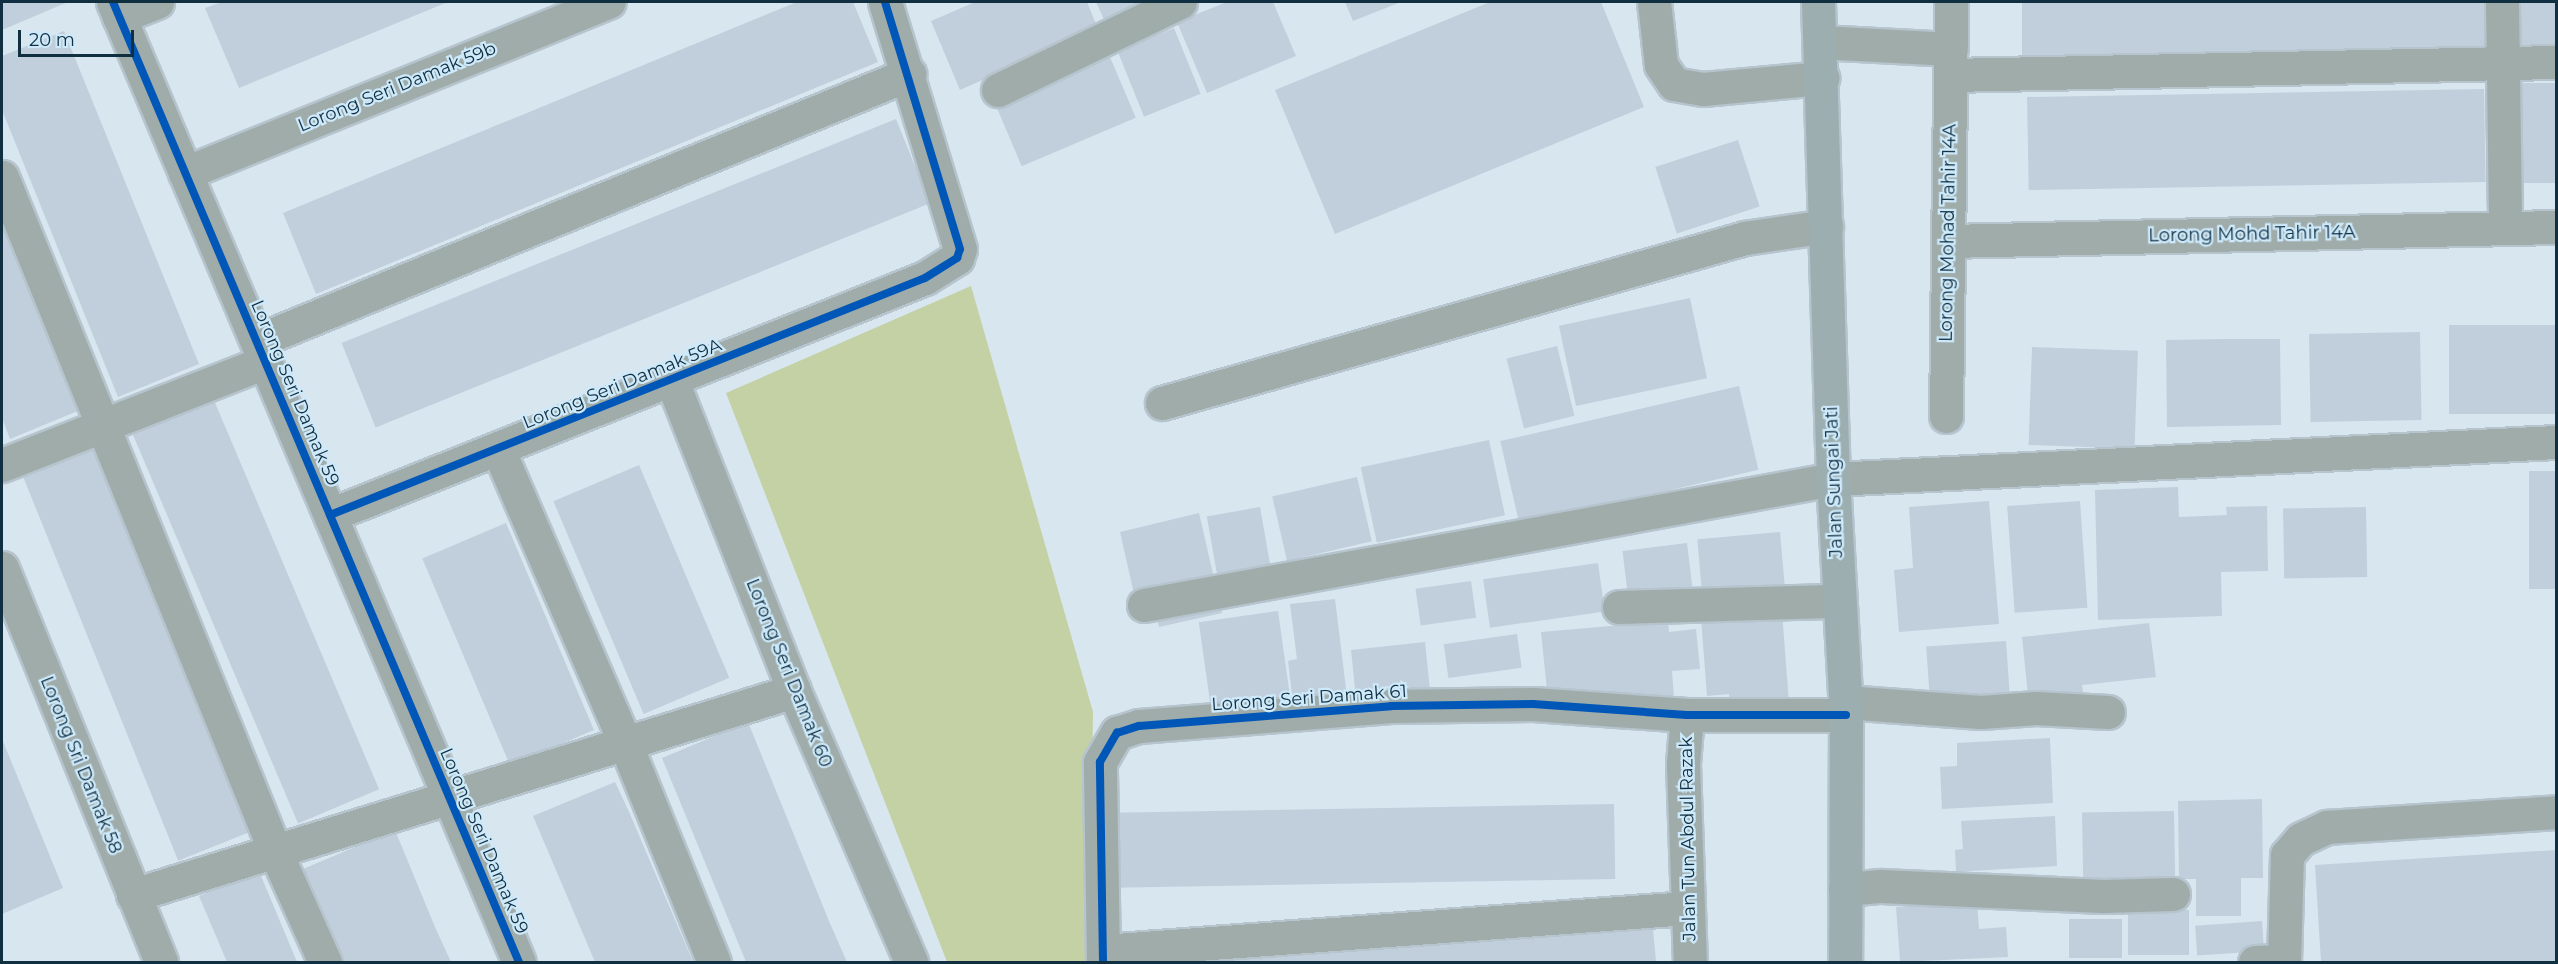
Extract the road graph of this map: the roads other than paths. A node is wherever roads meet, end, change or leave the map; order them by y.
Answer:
1 (157, 2) edge
2 (609, 2) edge
3 (885, 2) edge
4 (1180, 2) edge
5 (1654, 2) edge
6 (1818, 2) edge
7 (1951, 2) edge
8 (2502, 2) edge
9 (116, 9) edge
10 (1820, 42) junction
11 (1951, 62) junction
12 (2556, 62) edge
13 (2503, 64) junction
14 (909, 74) junction
15 (1822, 78) junction
16 (998, 90) dead end
17 (185, 173) junction
18 (2, 177) edge
19 (1826, 226) junction
20 (2505, 227) junction
21 (2556, 227) edge
22 (1948, 241) junction
23 (261, 352) junction
24 (672, 381) junction
25 (1162, 403) dead end
26 (1946, 416) dead end
27 (101, 427) junction
28 (2556, 442) edge
29 (498, 449) junction
30 (2, 465) edge
31 (1846, 478) junction
32 (330, 515) junction
33 (2, 568) edge
34 (1839, 601) junction
35 (1144, 605) dead end
36 (1619, 607) dead end
37 (794, 691) junction
38 (1845, 708) junction
39 (2108, 712) dead end
40 (1687, 715) junction
41 (626, 743) junction
42 (449, 798) junction
43 (2556, 812) edge
44 (275, 851) junction
45 (1845, 889) junction
46 (2172, 894) dead end
47 (133, 895) junction
48 (1687, 908) junction
49 (1103, 957) edge
50 (2275, 962) edge
51 (161, 963) edge
52 (325, 963) edge
53 (519, 963) edge
54 (714, 963) edge
55 (911, 963) edge
56 (1690, 963) edge
57 (1845, 963) edge

1 - 9 street
2 - 17 street, Lorong Seri Damak 59b
3 - 14 street, Lorong Seri Damak 59A
4 - 16 street
5 - 15 street
6 - 10 main road, Jalan Sungai Jati
7 - 11 street, Lorong Mohad Tahir 14A
8 - 13 street
9 - 17 street, Lorong Seri Damak 59
10 - 11 street
10 - 15 main road, Jalan Sungai Jati
11 - 13 street
11 - 22 street, Lorong Mohad Tahir 14A
12 - 13 street
13 - 20 street
14 - 23 street
14 - 24 street, Lorong Seri Damak 59A
15 - 19 main road, Jalan Sungai Jati
17 - 23 street, Lorong Seri Damak 59
18 - 27 street
19 - 25 street
19 - 31 main road, Jalan Sungai Jati
20 - 21 street, Lorong Mohd Tahir 14A
20 - 22 street, Lorong Mohd Tahir 14A
22 - 26 street, Lorong Mohad Tahir 14A
23 - 27 street
23 - 32 street, Lorong Seri Damak 59
24 - 29 street, Lorong Seri Damak 59A
24 - 37 street, Lorong Seri Damak 60
27 - 30 street
27 - 44 street
28 - 31 street
29 - 32 street, Lorong Seri Damak 59A
29 - 41 street
31 - 34 main road, Jalan Sungai Jati
31 - 35 street
32 - 42 street, Lorong Seri Damak 59
33 - 47 street, Lorong Sri Damak 58
34 - 36 street
34 - 38 main road, Jalan Sungai Jati
37 - 41 street
37 - 55 street, Lorong Seri Damak 60
38 - 39 street, Lorong Seri Damak 61
38 - 40 street, Lorong Seri Damak 61
38 - 45 main road, Jalan Sungai Jati
40 - 48 street, Jalan Tun Abdul Razak
40 - 49 street, Lorong Seri Damak 61
41 - 42 street
41 - 54 street
42 - 44 street
42 - 53 street, Lorong Seri Damak 59
43 - 50 street
44 - 47 street
44 - 52 street
45 - 46 street
45 - 57 main road, Jalan Sungai Jati
47 - 51 street, Lorong Sri Damak 58
48 - 49 street
48 - 56 street, Jalan Tun Abdul Razak

